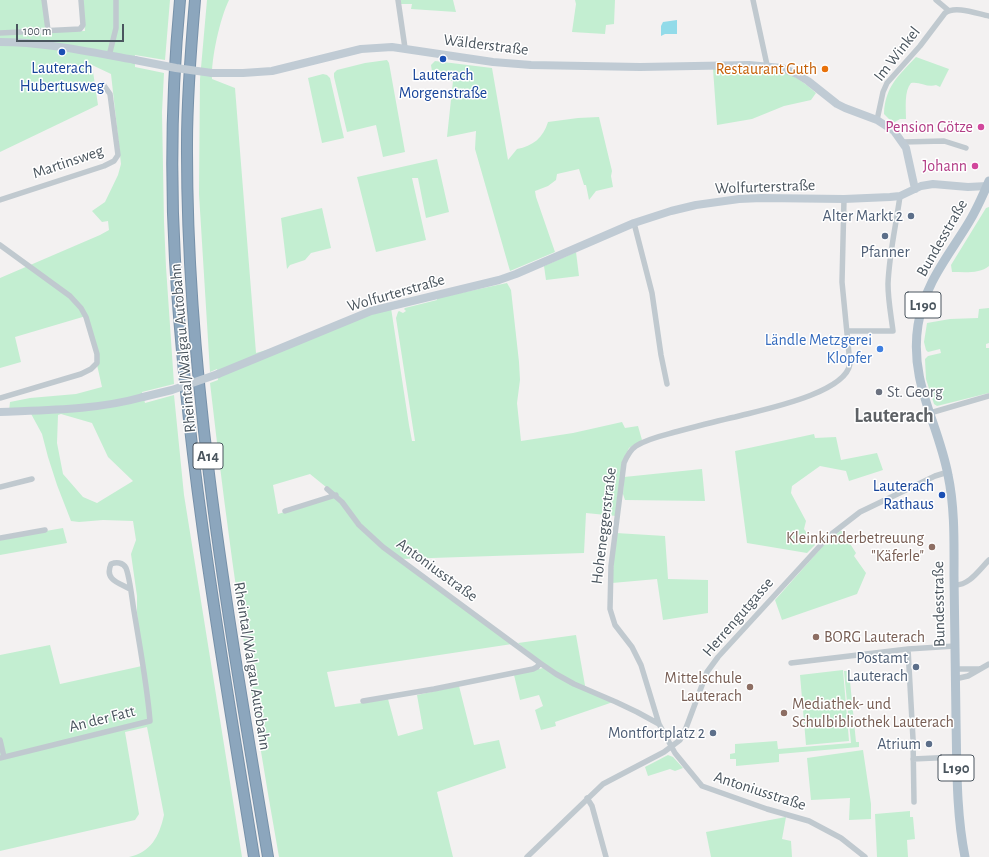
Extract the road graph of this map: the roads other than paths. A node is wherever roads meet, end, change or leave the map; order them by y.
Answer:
1 (44, 0) edge
2 (81, 0) edge
3 (116, 0) edge
4 (180, 0) edge
5 (195, 0) edge
6 (398, 0) edge
7 (753, 0) edge
8 (936, 0) edge
9 (948, 10) junction
10 (989, 16) edge
11 (48, 30) junction
12 (0, 33) edge
13 (0, 42) edge
14 (405, 48) junction
15 (109, 56) junction
16 (767, 65) junction
17 (103, 84) dead end
18 (877, 120) junction
19 (903, 142) junction
20 (966, 148) dead end
21 (988, 184) edge
22 (914, 189) junction
23 (900, 196) junction
24 (844, 199) junction
25 (0, 200) edge
26 (634, 223) junction
27 (0, 246) edge
28 (847, 331) junction
29 (667, 384) dead end
30 (989, 396) edge
31 (0, 398) edge
32 (0, 412) edge
33 (930, 413) junction
34 (948, 472) junction
35 (32, 480) dead end
36 (0, 487) edge
37 (327, 489) dead end
38 (336, 495) junction
39 (285, 511) dead end
40 (45, 530) dead end
41 (0, 538) edge
42 (989, 560) edge
43 (954, 585) junction
44 (130, 589) junction
45 (955, 646) junction
46 (908, 648) junction
47 (540, 663) junction
48 (791, 663) dead end
49 (989, 664) edge
50 (981, 668) junction
51 (955, 674) junction
52 (363, 701) dead end
53 (659, 724) junction
54 (0, 740) edge
55 (671, 747) junction
56 (2, 757) edge
57 (956, 757) junction
58 (913, 759) junction
59 (587, 798) junction
60 (914, 802) dead end
61 (254, 857) edge
62 (268, 857) edge
63 (527, 857) edge
64 (606, 857) edge
65 (865, 857) edge
66 (965, 857) edge

1 - 11 street
2 - 11 street
3 - 15 street
4 - 61 highway, Rheintal/Walgau Autobahn / A14
5 - 62 highway, Rheintal/Walgau Autobahn / A14
6 - 14 street
7 - 16 street
8 - 9 street
9 - 10 street
9 - 18 street, Im Winkel
11 - 12 street
13 - 15 main road, Wälderstraße
14 - 15 main road, Wälderstraße, bridge
14 - 16 main road, Wälderstraße
16 - 18 main road, Wälderstraße
17 - 25 street, Martinsweg
18 - 19 main road, Wälderstraße
19 - 20 street
19 - 22 main road, Wälderstraße
21 - 22 main road
21 - 33 main road, Bundesstraße / L190
22 - 23 main road
23 - 24 main road, Wolfurterstraße
23 - 28 street
24 - 26 main road, Wolfurterstraße
24 - 28 street, Hoheneggerstraße
26 - 29 street
26 - 32 main road, Wolfurterstraße, bridge
27 - 31 street
28 - 53 street, Hoheneggerstraße
30 - 33 street
33 - 34 main road, Bundesstraße / L190
34 - 43 main road, Bundesstraße / L190
34 - 55 street, Herrengutgasse
35 - 36 street
37 - 38 street, Antoniusstraße
38 - 39 street
38 - 47 street, Antoniusstraße
40 - 41 street
42 - 43 street
43 - 45 main road, Bundesstraße / L190
44 - 44 street, An der Fatt
44 - 56 street, An der Fatt
45 - 46 street
45 - 51 main road, Bundesstraße / L190
46 - 48 street
46 - 58 street
47 - 52 street
47 - 53 street, Antoniusstraße
49 - 50 street
50 - 51 street
50 - 51 street
51 - 57 main road, Bundesstraße / L190
53 - 55 street, Antoniusstraße
54 - 56 street
55 - 59 street, Herrengutgasse
55 - 65 street, Antoniusstraße
57 - 58 street
57 - 66 main road, Bundesstraße / L190
58 - 60 street
59 - 63 street, Herrengutgasse
59 - 64 street

